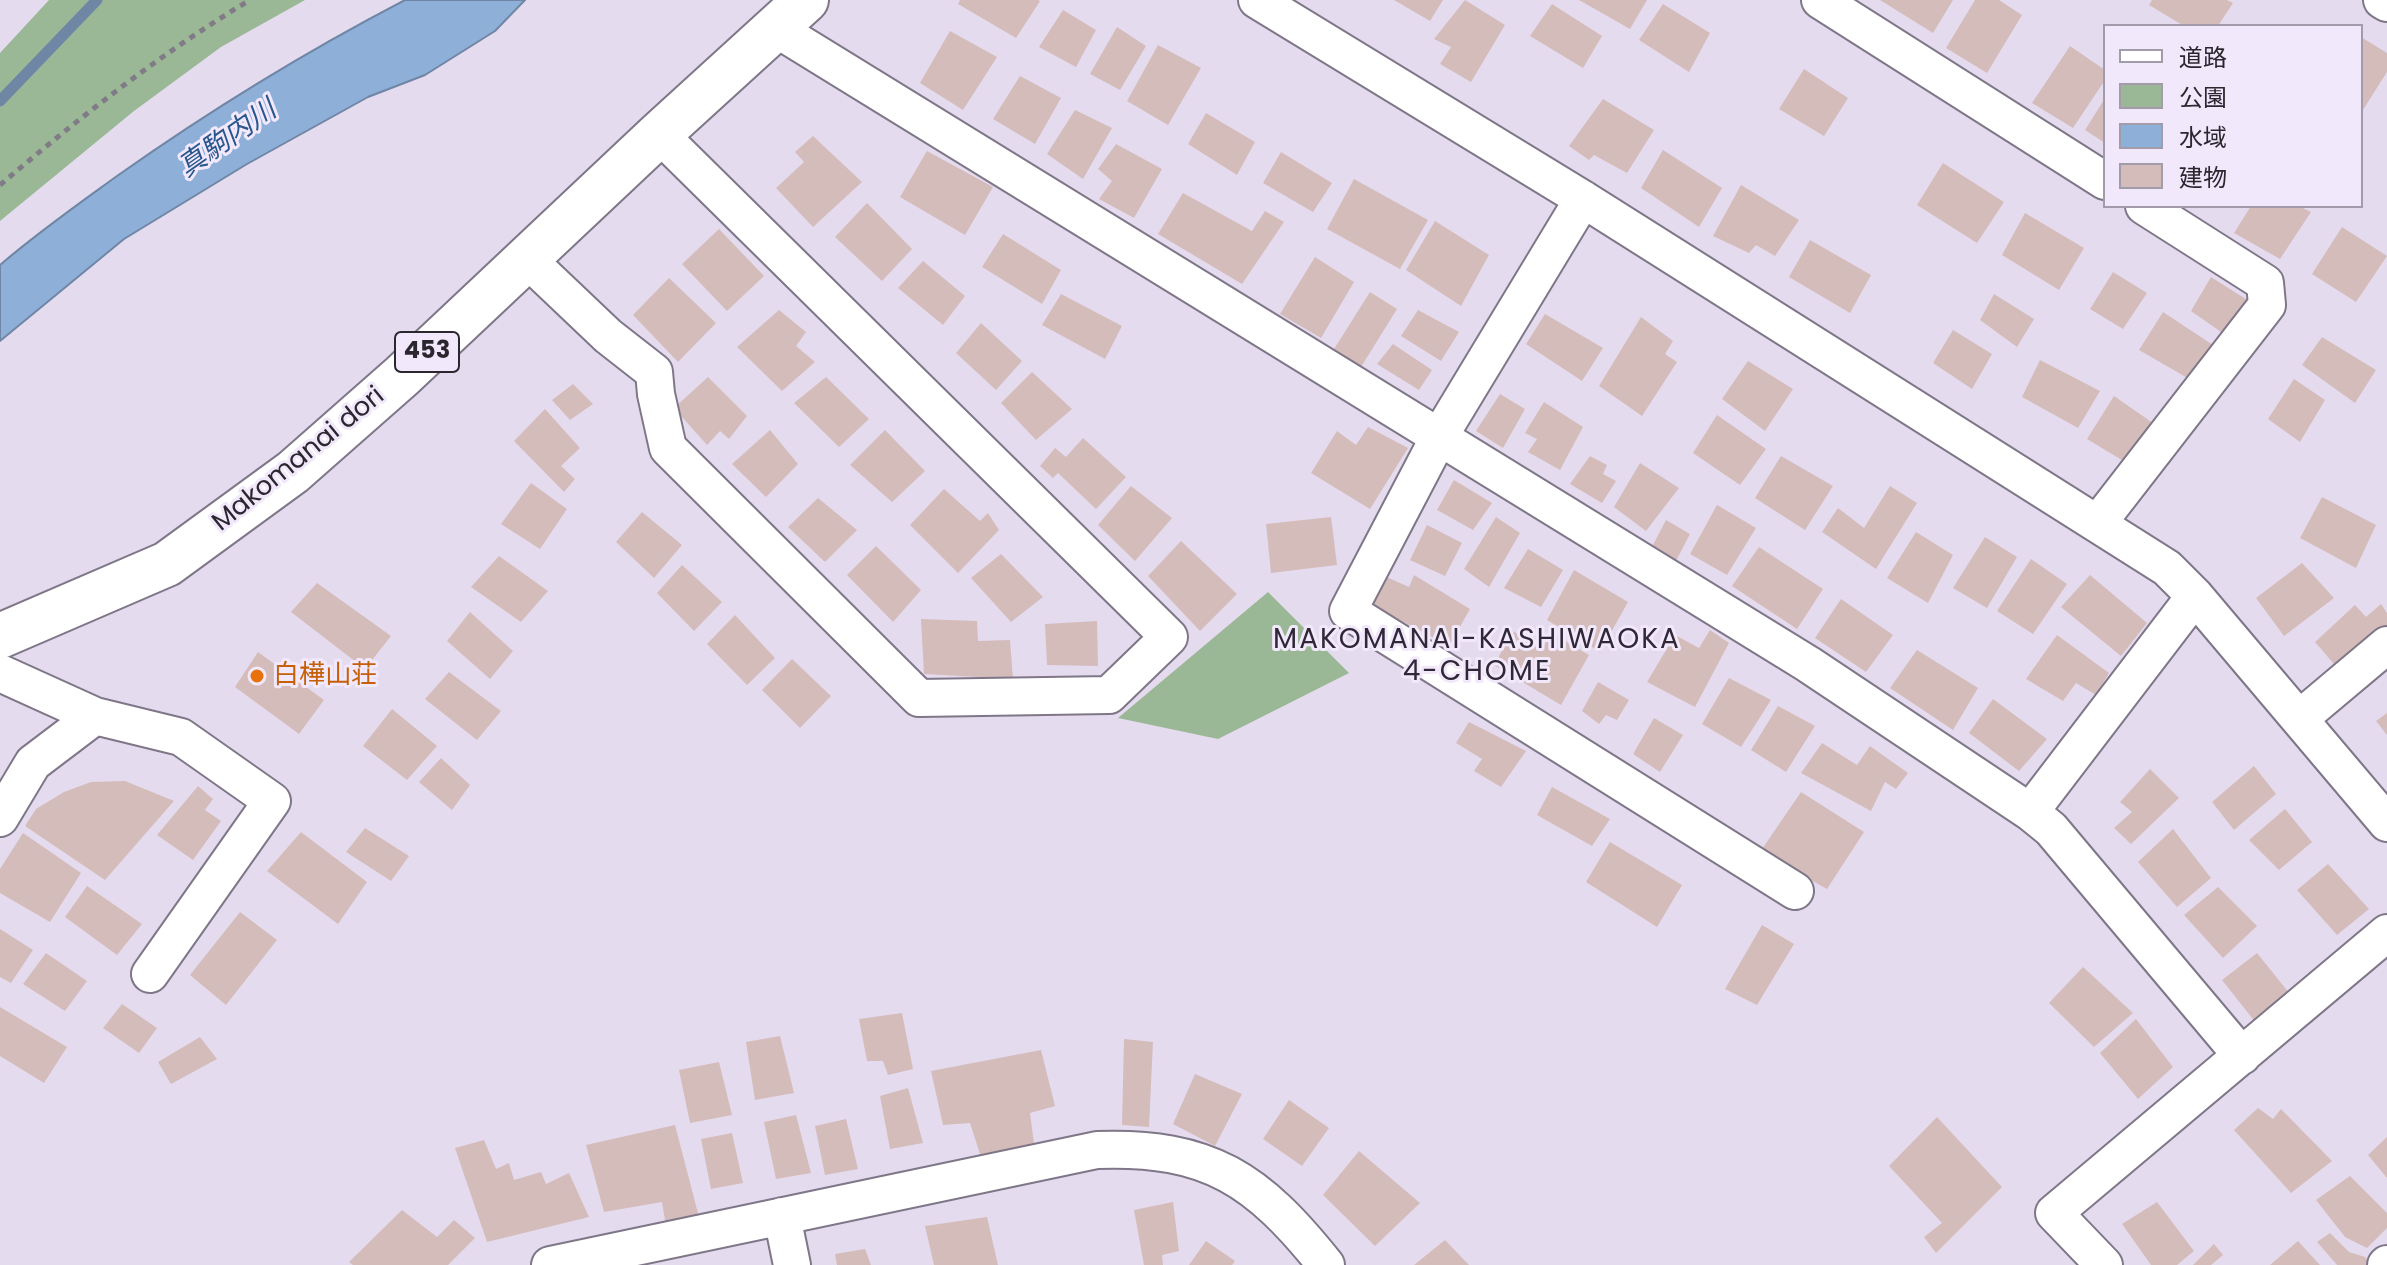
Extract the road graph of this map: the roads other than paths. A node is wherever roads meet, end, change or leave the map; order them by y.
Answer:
1 (1257, 0) edge
2 (1820, 0) edge
3 (2382, 0) edge
4 (2387, 3) edge
5 (791, 14) edge
6 (659, 134) junction
7 (2103, 180) edge
8 (1583, 199) junction
9 (2147, 208) edge
10 (528, 260) junction
11 (1439, 437) junction
12 (2098, 523) junction
13 (2195, 596) junction
14 (0, 636) edge
15 (2387, 645) edge
16 (0, 673) edge
17 (95, 716) junction
18 (2299, 719) junction
19 (2030, 812) junction
20 (0, 818) edge
21 (2387, 823) edge
22 (1795, 891) dead end
23 (2387, 933) edge
24 (150, 974) dead end
25 (2242, 1056) junction
26 (782, 1216) junction
27 (550, 1265) edge
28 (792, 1265) edge
29 (1326, 1265) edge
30 (2104, 1265) edge

1 - 8 street
2 - 7 street
3 - 4 street
5 - 6 highway, Makomanai dori / 453
5 - 11 street
6 - 10 highway, Makomanai dori / 453
6 - 10 street
8 - 11 street
8 - 12 street
9 - 12 street
10 - 14 highway, Makomanai dori / 453
11 - 19 street
11 - 22 street
12 - 13 street
13 - 18 street
13 - 19 street
15 - 18 street
16 - 17 street
17 - 20 street
17 - 24 street
18 - 21 street
19 - 25 street
23 - 25 street
25 - 30 street
26 - 27 street
26 - 28 street
26 - 29 street

